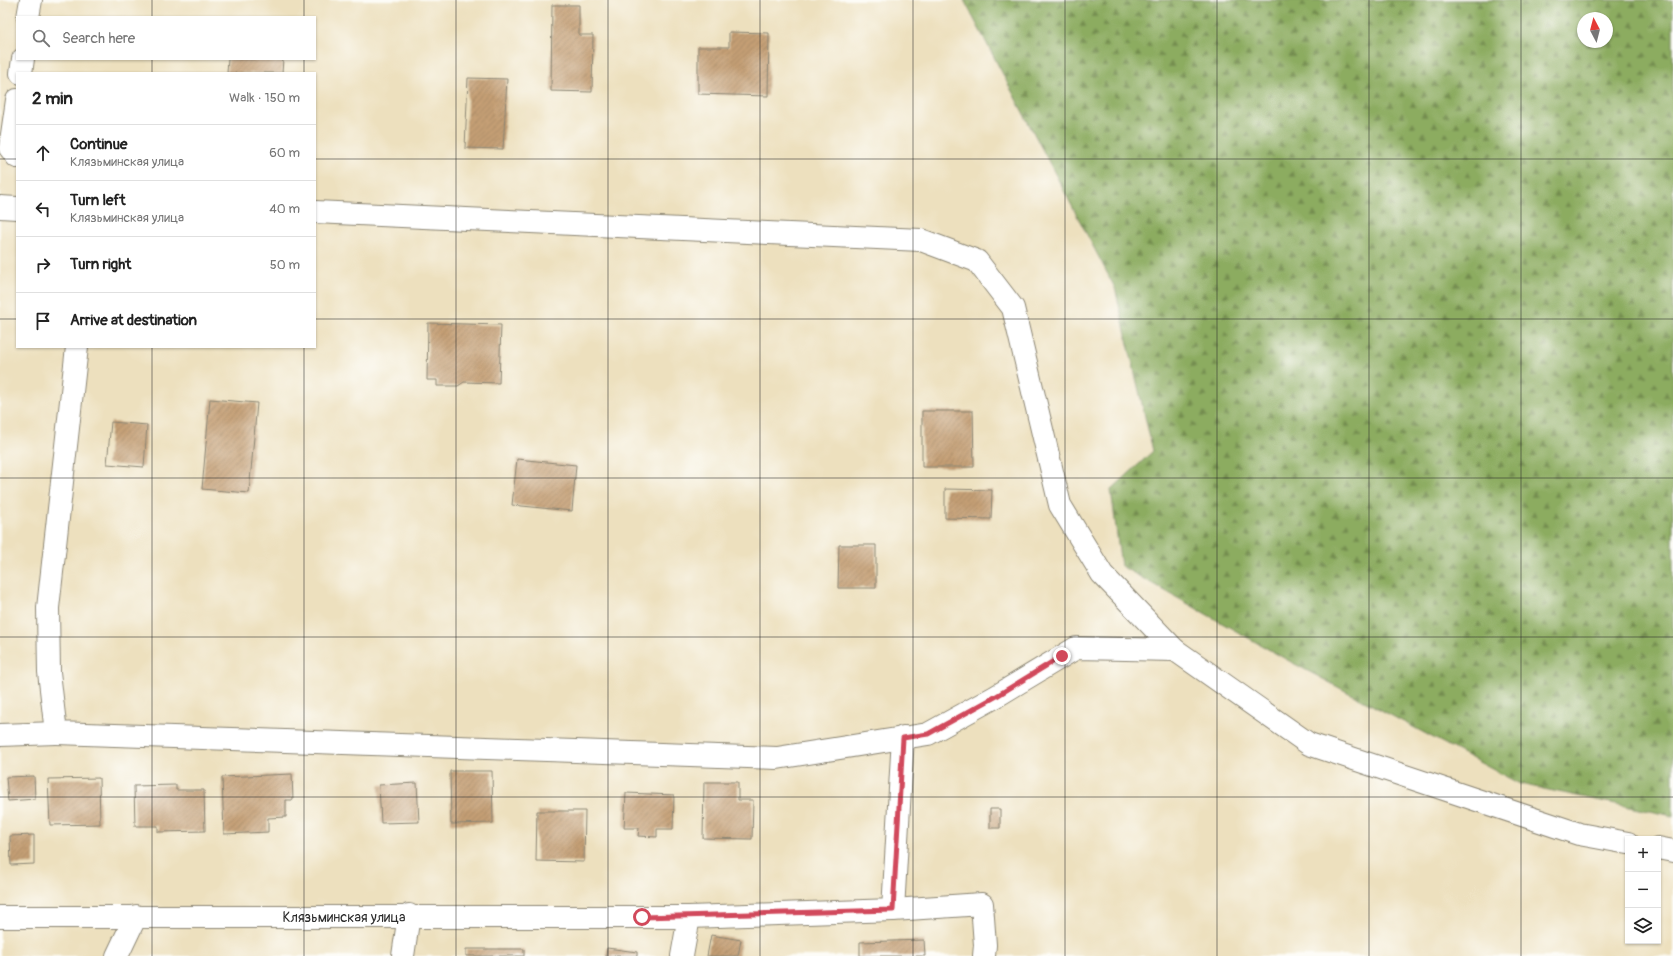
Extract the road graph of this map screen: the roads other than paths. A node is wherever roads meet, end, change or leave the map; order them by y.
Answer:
1 (30, 0) edge
2 (28, 16) edge
3 (22, 60) edge
4 (21, 72) edge
5 (16, 107) edge
6 (16, 156) edge
7 (0, 207) edge
8 (16, 208) edge
9 (316, 212) edge
10 (77, 348) edge
11 (1175, 650) junction
12 (56, 733) junction
13 (0, 735) edge
14 (903, 738) junction
15 (1625, 842) edge
16 (1661, 849) edge
17 (1673, 851) edge
18 (893, 910) junction
19 (0, 916) edge
20 (136, 916) junction
21 (409, 916) junction
22 (689, 917) junction
23 (117, 956) edge
24 (403, 956) edge
25 (682, 956) edge
26 (984, 956) edge

1 - 2 street
3 - 4 street
5 - 6 street
7 - 8 street
9 - 11 street
10 - 12 street
11 - 14 street
11 - 15 street
12 - 13 street
12 - 14 street
14 - 18 street
16 - 17 street
18 - 22 street, Клязьминская улица
18 - 26 street, Клязьминская улица
19 - 20 street, Клязьминская улица
20 - 21 street, Клязьминская улица
20 - 23 street
21 - 22 street, Клязьминская улица
21 - 24 street
22 - 25 street

